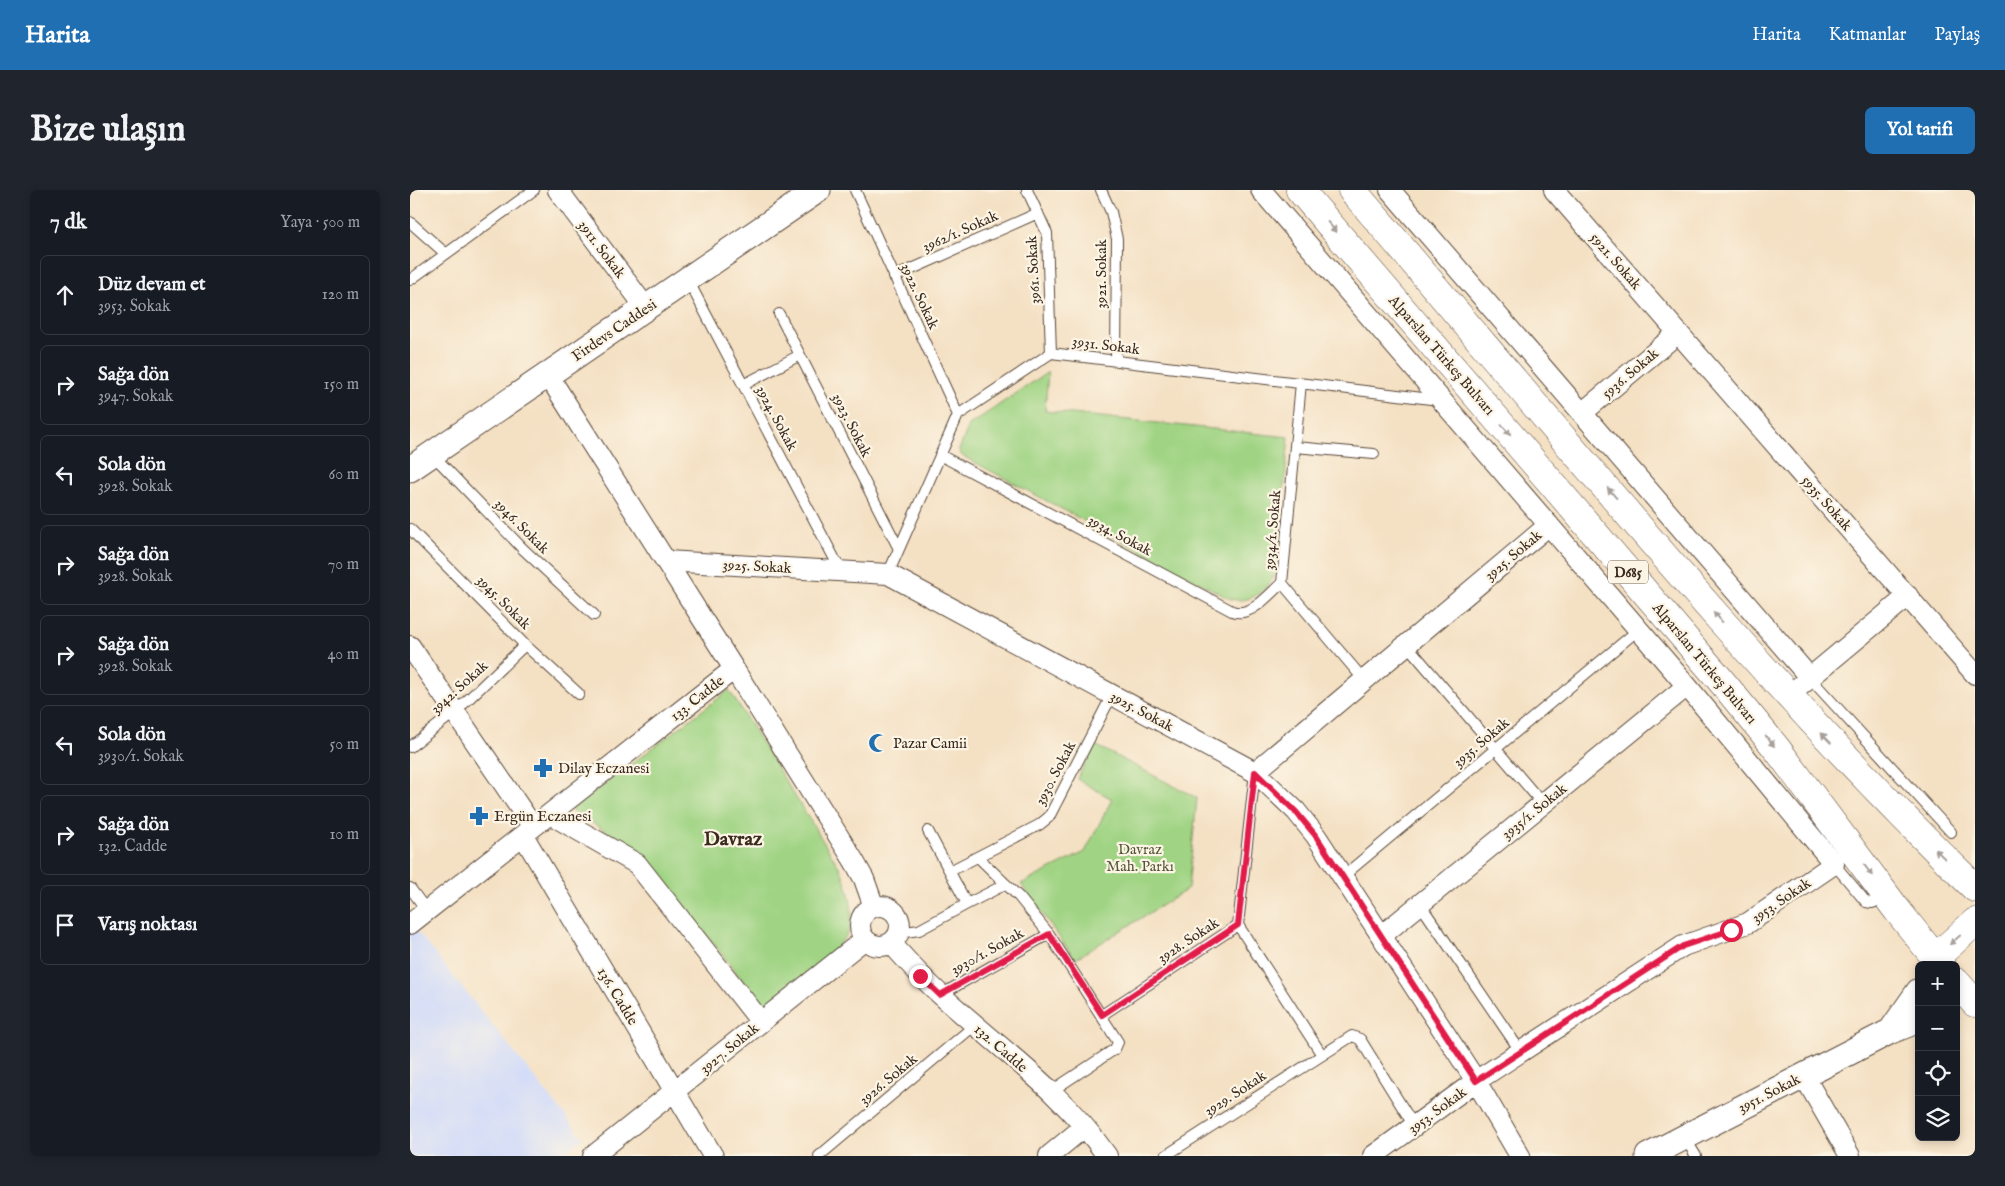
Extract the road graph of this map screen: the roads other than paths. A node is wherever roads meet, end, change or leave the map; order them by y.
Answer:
1 (534, 190) edge
2 (558, 190) edge
3 (818, 190) edge
4 (855, 190) edge
5 (1027, 190) edge
6 (1101, 190) edge
7 (1261, 190) edge
8 (1300, 190) edge
9 (1352, 190) edge
10 (1390, 190) edge
11 (1554, 190) edge
12 (1038, 213) junction
13 (410, 222) edge
14 (446, 254) junction
15 (894, 276) junction
16 (688, 279) junction
17 (410, 280) edge
18 (646, 308) junction
19 (779, 314) dead end
20 (1678, 333) junction
21 (1050, 353) junction
22 (800, 355) junction
23 (1116, 361) junction
24 (548, 375) junction
25 (1301, 383) junction
26 (743, 385) junction
27 (1441, 400) junction
28 (1582, 413) junction
29 (958, 415) junction
30 (1295, 447) junction
31 (1374, 454) dead end
32 (940, 455) junction
33 (416, 463) edge
34 (1549, 525) junction
35 (410, 530) edge
36 (899, 549) junction
37 (666, 561) junction
38 (841, 571) junction
39 (888, 574) junction
40 (1282, 583) junction
41 (1908, 596) junction
42 (594, 615) dead end
43 (1638, 630) junction
44 (1407, 644) junction
45 (525, 645) junction
46 (410, 646) edge
47 (734, 669) junction
48 (1975, 674) edge
49 (1810, 678) junction
50 (1364, 680) junction
51 (1686, 686) junction
52 (579, 694) dead end
53 (1112, 695) junction
54 (1788, 696) junction
55 (455, 712) junction
56 (410, 747) edge
57 (1496, 749) junction
58 (1255, 772) junction
59 (1542, 803) junction
60 (550, 814) junction
61 (528, 831) junction
62 (928, 831) dead end
63 (1951, 832) dead end
64 (978, 857) junction
65 (1834, 864) junction
66 (950, 871) junction
67 (1342, 877) junction
68 (1006, 884) junction
69 (410, 888) edge
70 (1975, 888) edge
71 (1888, 898) junction
72 (967, 904) junction
73 (1420, 904) junction
74 (874, 907) junction
75 (427, 911) junction
76 (1975, 922) edge
77 (410, 924) edge
78 (1238, 925) junction
79 (1049, 934) junction
80 (1381, 936) junction
81 (895, 938) junction
82 (865, 939) junction
83 (1935, 961) edge
84 (1937, 961) edge
85 (1960, 987) edge
86 (940, 995) junction
87 (1915, 996) edge
88 (1975, 1004) edge
89 (1960, 1007) edge
90 (1102, 1015) junction
91 (761, 1022) junction
92 (1915, 1022) edge
93 (975, 1025) junction
94 (1891, 1031) junction
95 (1521, 1052) junction
96 (1322, 1055) junction
97 (1804, 1076) junction
98 (1476, 1081) junction
99 (675, 1091) junction
100 (1050, 1092) junction
101 (1414, 1126) junction
102 (1084, 1127) junction
103 (1690, 1146) edge
104 (593, 1156) edge
105 (713, 1156) edge
106 (819, 1156) edge
107 (1049, 1156) edge
108 (1107, 1156) edge
109 (1165, 1156) edge
110 (1374, 1156) edge
111 (1520, 1156) edge
112 (1648, 1156) edge
113 (1850, 1156) edge

1 - 14 lane
2 - 18 street, 3911. Sokak
3 - 16 street, Firdevs Caddesi
4 - 15 lane, 3922. Sokak
5 - 12 lane, 3961. Sokak
6 - 23 lane, 3921. Sokak
7 - 27 street
8 -> 71 highway, Alparslan Türkeş Bulvarı / D685
54 -> 9 highway, D685
10 - 28 street
11 - 20 street, 5921. Sokak
12 - 15 lane, 3962/1. Sokak
12 - 21 lane, 3961. Sokak
13 - 14 lane
14 - 17 lane
15 - 29 lane, 3922. Sokak
16 - 18 street, Firdevs Caddesi
16 - 26 lane, 3924. Sokak
18 - 24 street, Firdevs Caddesi
19 - 22 lane, 3923. Sokak
20 - 28 street, 5936. Sokak
20 - 41 street, 5935. Sokak
21 - 23 lane, 3931. Sokak
21 - 29 lane, 3931. Sokak
22 - 26 lane
22 - 36 lane, 3923. Sokak
23 - 25 lane, 3931. Sokak
24 - 33 street, Firdevs Caddesi
24 - 37 street, 133. Cadde
25 - 27 lane, 3931. Sokak
25 - 30 lane, 3934/1. Sokak
26 - 38 lane, 3924. Sokak
27 - 34 street
28 - 49 street
29 - 32 lane
30 - 31 lane
30 - 40 lane, 3934/1. Sokak
32 - 36 lane
32 - 40 lane, 3934. Sokak
33 - 42 lane, 3946. Sokak
34 - 43 street
34 - 44 street, 3925. Sokak
35 - 45 lane, 3945. Sokak
36 - 39 lane
37 - 38 street, 3925. Sokak
37 - 47 street, 133. Cadde
38 - 39 street, 3925. Sokak
39 - 53 street, 3925. Sokak
40 - 50 lane, 3934/1. Sokak
41 - 48 street, 5935. Sokak
41 - 49 street
43 - 51 street
43 - 57 lane, 3935. Sokak
44 - 50 street, 3925. Sokak
44 - 57 lane
45 - 52 lane, 3945. Sokak
45 - 55 lane, 3942. Sokak
46 - 55 street, 136. Cadde
47 - 60 street, 133. Cadde
47 - 74 street
49 - 54 street
49 - 63 lane
50 - 58 street, 3925. Sokak
51 - 59 street, 3935/1. Sokak
51 - 65 street
53 - 58 street, 3925. Sokak
53 - 64 lane, 3930. Sokak
70 -> 54 highway, D685
55 - 56 lane, 3942. Sokak
55 - 61 street, 136. Cadde
57 - 59 lane
57 - 67 lane, 3935. Sokak
58 - 67 street
58 - 78 lane, 3928. Sokak
59 - 73 street, 3935/1. Sokak
60 - 61 street, 133. Cadde
60 - 91 street
61 - 75 street, 133. Cadde
61 - 99 street, 136. Cadde
62 - 66 lane
64 - 66 lane, 3930. Sokak
64 - 68 lane
65 - 71 lane
65 - 95 street, 3953. Sokak
66 - 72 lane
67 - 80 street
68 - 72 lane
68 - 79 lane
69 - 75 lane
71 - 83 highway, Alparslan Türkeş Bulvarı / D685
72 - 81 lane
73 - 80 street, 3935/1. Sokak
73 - 95 lane
74 - 81 street
74 - 82 street
75 - 77 street, 133. Cadde
76 -> 84 highway
78 - 90 lane, 3928. Sokak
78 - 96 lane
79 - 86 lane, 3930/1. Sokak
79 - 90 lane
80 - 98 street
81 - 82 street
81 - 86 street, 132. Cadde
82 - 91 street, 3927. Sokak
85 - 88 highway
86 - 93 street, 132. Cadde
87 - 94 street, 3951. Sokak
88 - 89 street
90 - 100 lane
91 - 99 street, 3927. Sokak
92 - 94 street, 3951. Sokak
93 - 100 street, 132. Cadde
93 - 106 lane, 3926. Sokak
94 - 97 street, 3951. Sokak
95 - 98 street, 3953. Sokak
96 - 101 lane, 3929. Sokak
96 - 109 lane, 3929. Sokak
97 - 103 street, 3951. Sokak
97 - 113 street
98 - 101 street, 3953. Sokak
98 - 111 street
99 - 104 street, 3927. Sokak
99 - 105 street, 136. Cadde
100 - 102 street, 132. Cadde
101 - 110 street, 3953. Sokak
102 - 107 street
102 - 108 street, 132. Cadde
103 - 112 street, 3951. Sokak

